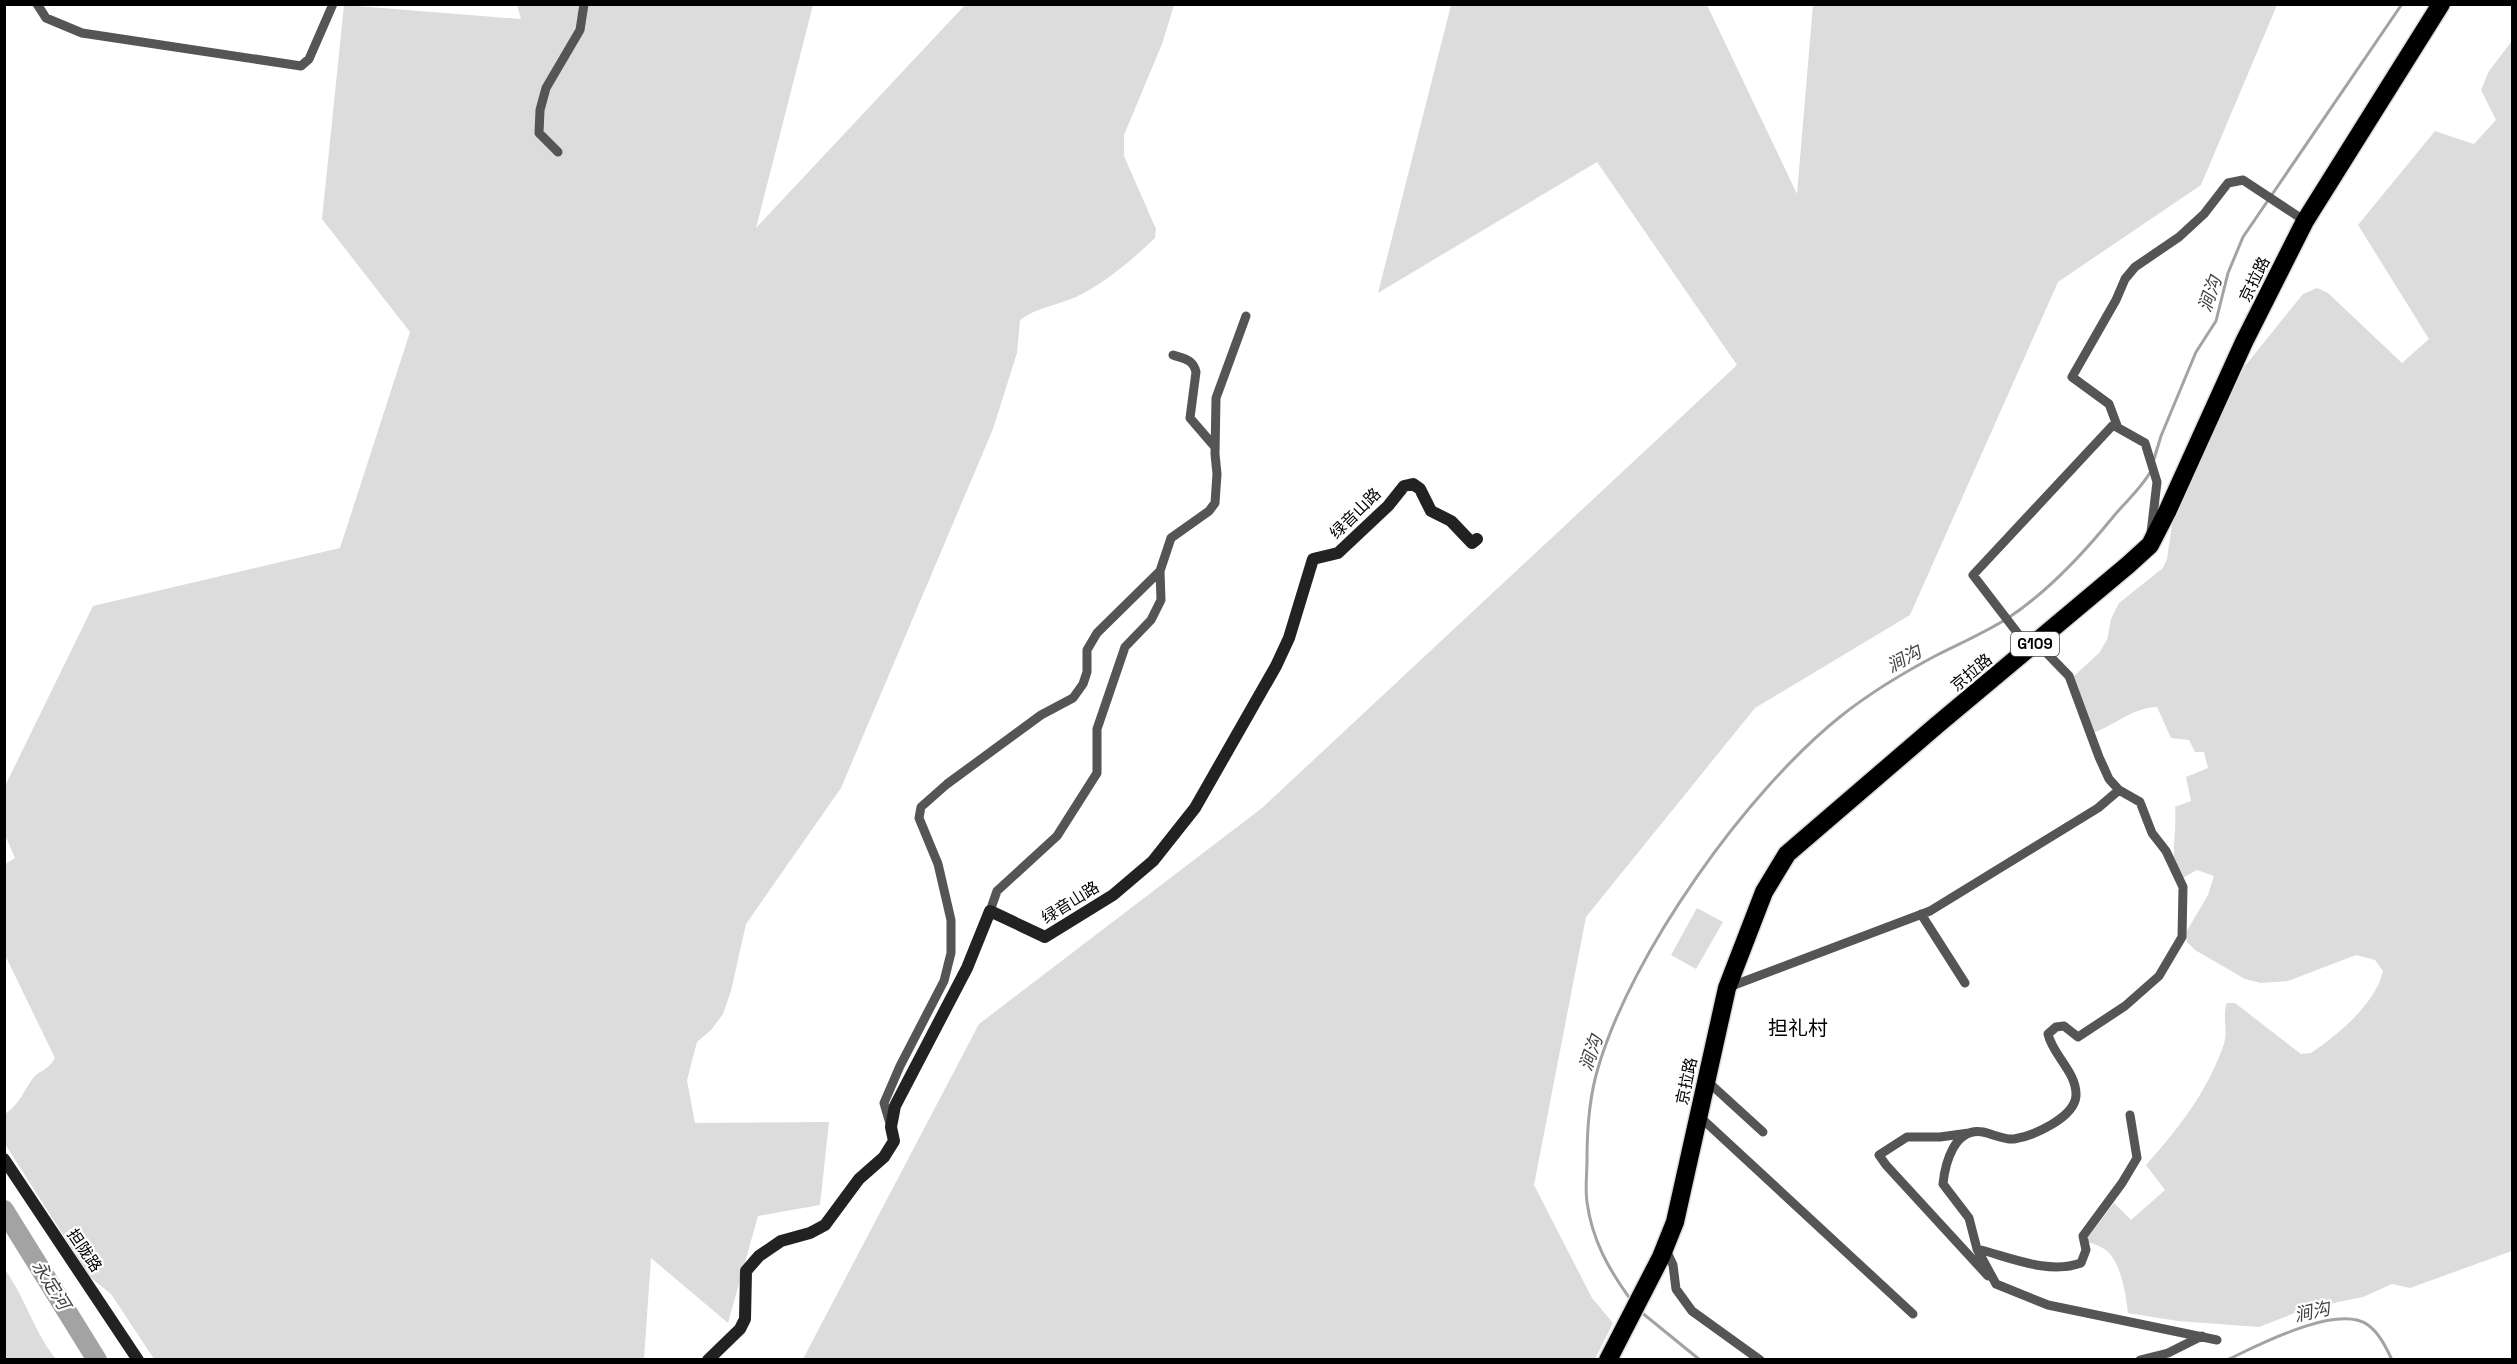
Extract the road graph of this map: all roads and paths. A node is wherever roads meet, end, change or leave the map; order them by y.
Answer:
1 (37, 4) edge
2 (333, 4) edge
3 (584, 4) edge
4 (2441, 4) edge
5 (558, 152) dead end
6 (2305, 220) junction
7 (1246, 316) dead end
8 (1173, 355) dead end
9 (2118, 428) junction
10 (1215, 447) junction
11 (1477, 539) dead end
12 (2150, 545) junction
13 (1160, 571) junction
14 (2033, 645) junction
15 (2119, 790) junction
16 (990, 911) junction
17 (1922, 914) junction
18 (1965, 983) dead end
19 (1727, 988) junction
20 (1706, 1080) junction
21 (2130, 1115) dead end
22 (1699, 1116) junction
23 (891, 1127) junction
24 (1763, 1132) dead end
25 (1969, 1132) junction
26 (4, 1159) edge
27 (1665, 1248) junction
28 (1977, 1249) junction
29 (1996, 1284) junction
30 (1913, 1314) dead end
31 (2202, 1336) junction
32 (2217, 1340) dead end
33 (1610, 1355) edge
34 (138, 1359) edge
35 (708, 1359) edge
36 (1760, 1359) edge
37 (2140, 1359) edge

1 - 2 street
3 - 5 street
4 - 6 highway, 京拉路 / G109
6 - 9 street
6 - 12 highway, 京拉路 / G109
7 - 10 street
8 - 10 street
9 - 12 street
9 - 14 street
10 - 13 street
11 - 16 street, 绿音山路
12 - 14 highway, 京拉路 / G109
13 - 16 street
13 - 23 street
14 - 15 street
14 - 19 highway, 京拉路 / G109
15 - 17 street
15 - 25 street
16 - 23 street
17 - 18 street
17 - 19 street
19 - 20 highway, 京拉路 / G109
20 - 22 highway, 京拉路 / G109
20 - 24 street
21 - 28 street
22 - 27 highway, 京拉路 / G109
22 - 30 street
23 - 35 street
25 - 28 street
25 - 29 street
26 - 34 street, 担陇路
27 - 33 highway, 京拉路 / G109
27 - 36 street
28 - 29 street
29 - 31 street
31 - 32 street
31 - 37 street

